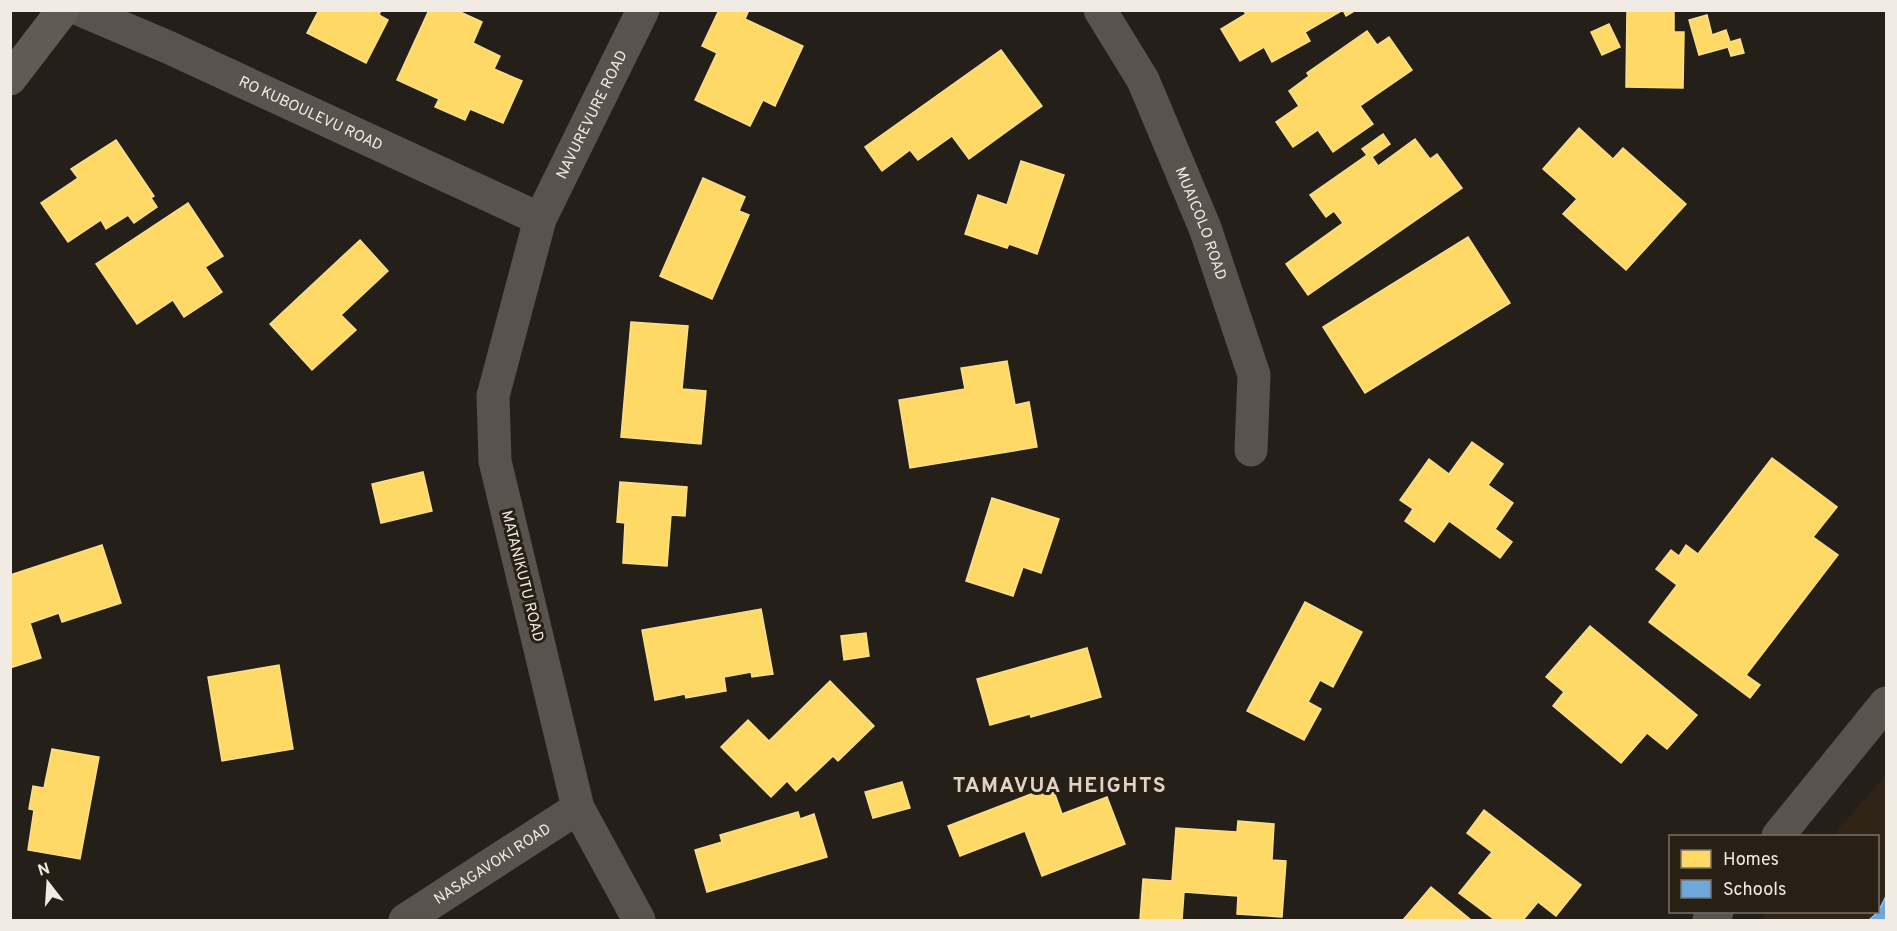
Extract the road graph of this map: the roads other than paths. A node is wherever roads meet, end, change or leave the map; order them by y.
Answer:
1 (63, 10) edge
2 (81, 10) edge
3 (643, 10) edge
4 (1100, 10) edge
5 (10, 79) edge
6 (540, 219) junction
7 (1251, 450) dead end
8 (1887, 703) edge
9 (578, 808) junction
10 (1780, 835) edge
11 (405, 921) edge
12 (639, 921) edge

1 - 5 main road
2 - 6 street, RO KUBOULEVU ROAD
3 - 6 street, NAVUREVURE ROAD
4 - 7 street, MUAICOLO ROAD
6 - 9 street, MATANIKUTU ROAD
8 - 10 street
9 - 11 street, NASAGAVOKI ROAD
9 - 12 street, MATANIKUTU ROAD

